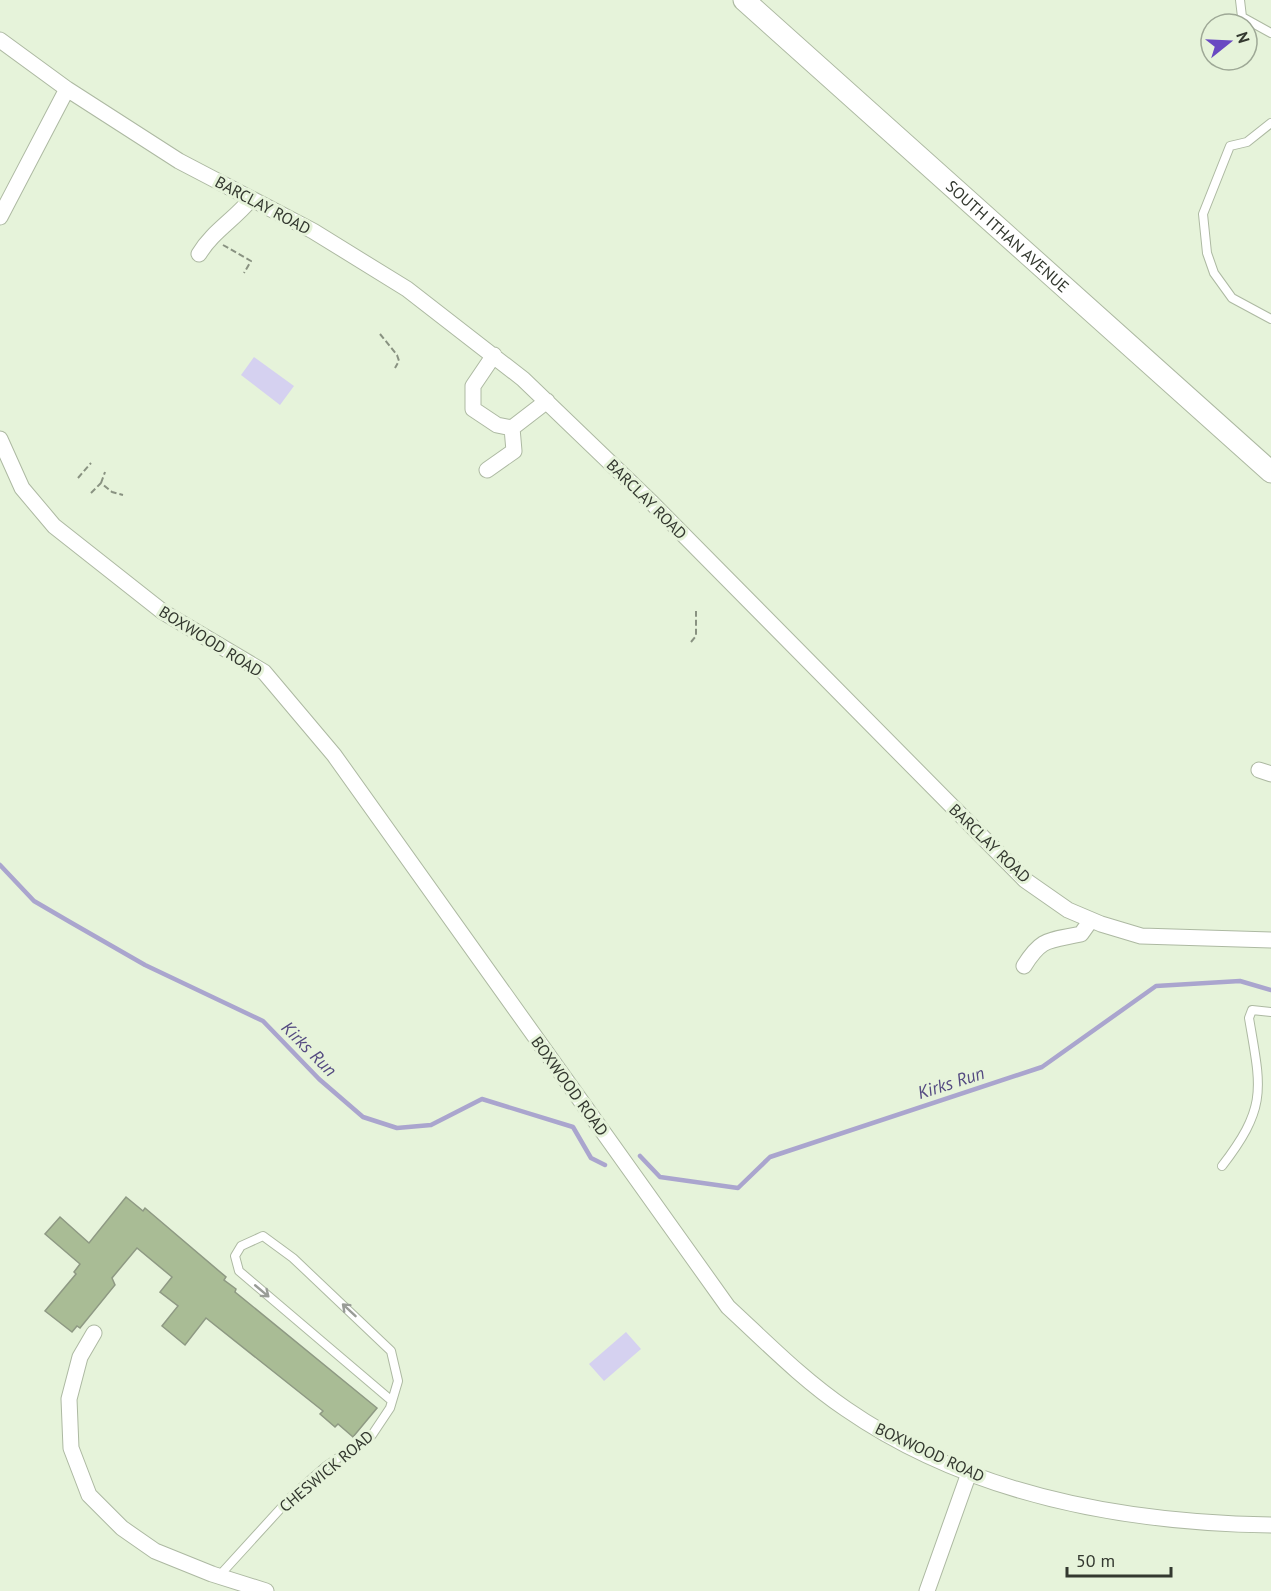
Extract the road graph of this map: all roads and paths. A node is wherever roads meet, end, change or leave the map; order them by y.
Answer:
1 (744, 0) edge
2 (1240, 0) edge
3 (1271, 33) edge
4 (0, 40) edge
5 (67, 89) junction
6 (1271, 123) edge
7 (251, 199) junction
8 (0, 217) edge
9 (210, 237) junction
10 (200, 254) dead end
11 (244, 273) dead end
12 (1271, 319) edge
13 (380, 334) dead end
14 (494, 355) junction
15 (395, 368) dead end
16 (547, 401) junction
17 (512, 428) junction
18 (0, 439) edge
19 (91, 463) dead end
20 (487, 470) dead end
21 (105, 472) dead end
22 (1271, 472) edge
23 (78, 478) dead end
24 (101, 483) junction
25 (91, 493) dead end
26 (123, 495) dead end
27 (696, 611) dead end
28 (691, 642) dead end
29 (1091, 920) junction
30 (1271, 940) edge
31 (1024, 966) dead end
32 (1271, 1012) edge
33 (1222, 1166) dead end
34 (94, 1333) dead end
35 (392, 1401) junction
36 (969, 1473) junction
37 (1271, 1525) edge
38 (215, 1575) junction
39 (266, 1591) edge
40 (927, 1591) edge

1 - 22 street, SOUTH ITHAN AVENUE
2 - 3 lane
4 - 5 street, BARCLAY ROAD
5 - 7 street, BARCLAY ROAD
5 - 8 street
6 - 12 lane
7 - 9 street
7 - 14 street, BARCLAY ROAD
9 - 10 street
9 - 11 path
13 - 15 path
14 - 16 street, BARCLAY ROAD
14 - 17 street
16 - 17 street
16 - 29 street, BARCLAY ROAD
17 - 20 street
18 - 36 street, BOXWOOD ROAD
19 - 23 path
21 - 24 path
24 - 25 path
24 - 26 path
27 - 28 path
29 - 30 street, BARCLAY ROAD
29 - 31 street
32 - 33 lane
34 - 38 street
35 -> 35 lane, CHESWICK ROAD
35 - 38 lane, CHESWICK ROAD
36 - 37 street, BOXWOOD ROAD
36 - 40 street
38 - 39 street

